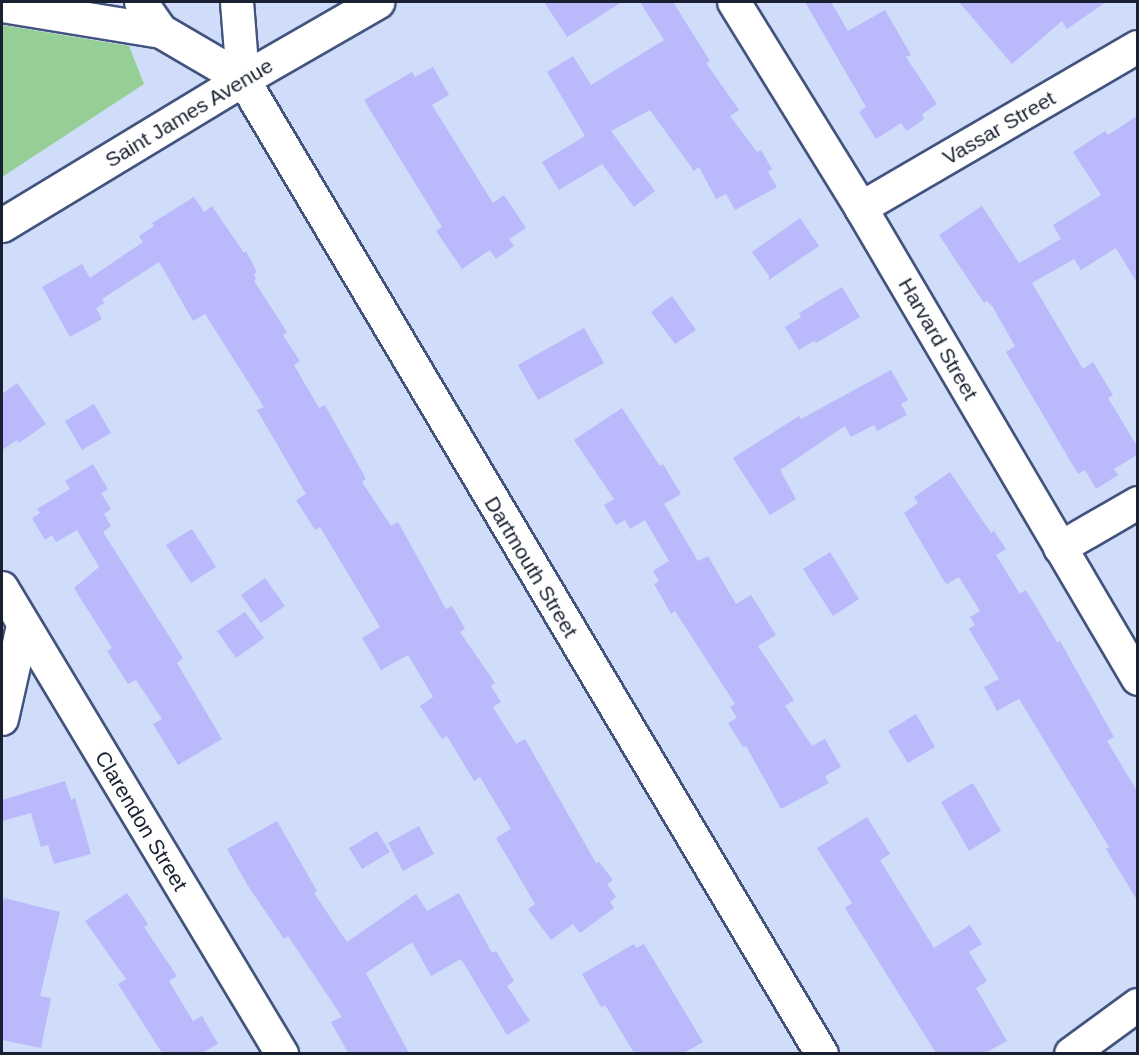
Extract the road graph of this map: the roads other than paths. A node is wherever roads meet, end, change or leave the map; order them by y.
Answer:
1 (141, 2) edge
2 (237, 2) edge
3 (378, 2) edge
4 (734, 2) edge
5 (2, 5) edge
6 (161, 31) junction
7 (1137, 47) edge
8 (243, 79) junction
9 (861, 208) junction
10 (2, 225) edge
11 (1137, 503) edge
12 (1060, 548) junction
13 (2, 588) edge
14 (23, 626) junction
15 (1137, 679) edge
16 (2, 719) edge
17 (1137, 1005) edge
18 (282, 1053) edge
19 (822, 1053) edge
20 (1071, 1053) edge

1 - 6 street
2 - 8 street
3 - 8 main road, Saint James Avenue
4 - 9 street, Harvard Street
5 - 6 main road
6 - 8 main road
7 - 9 street, Vassar Street
8 - 10 main road, Saint James Avenue
8 - 19 street, Dartmouth Street
9 - 12 street, Harvard Street
11 - 12 street
12 - 15 street, Harvard Street
13 - 14 street, Clarendon Street
14 - 16 street
14 - 18 street, Clarendon Street
17 - 20 street

